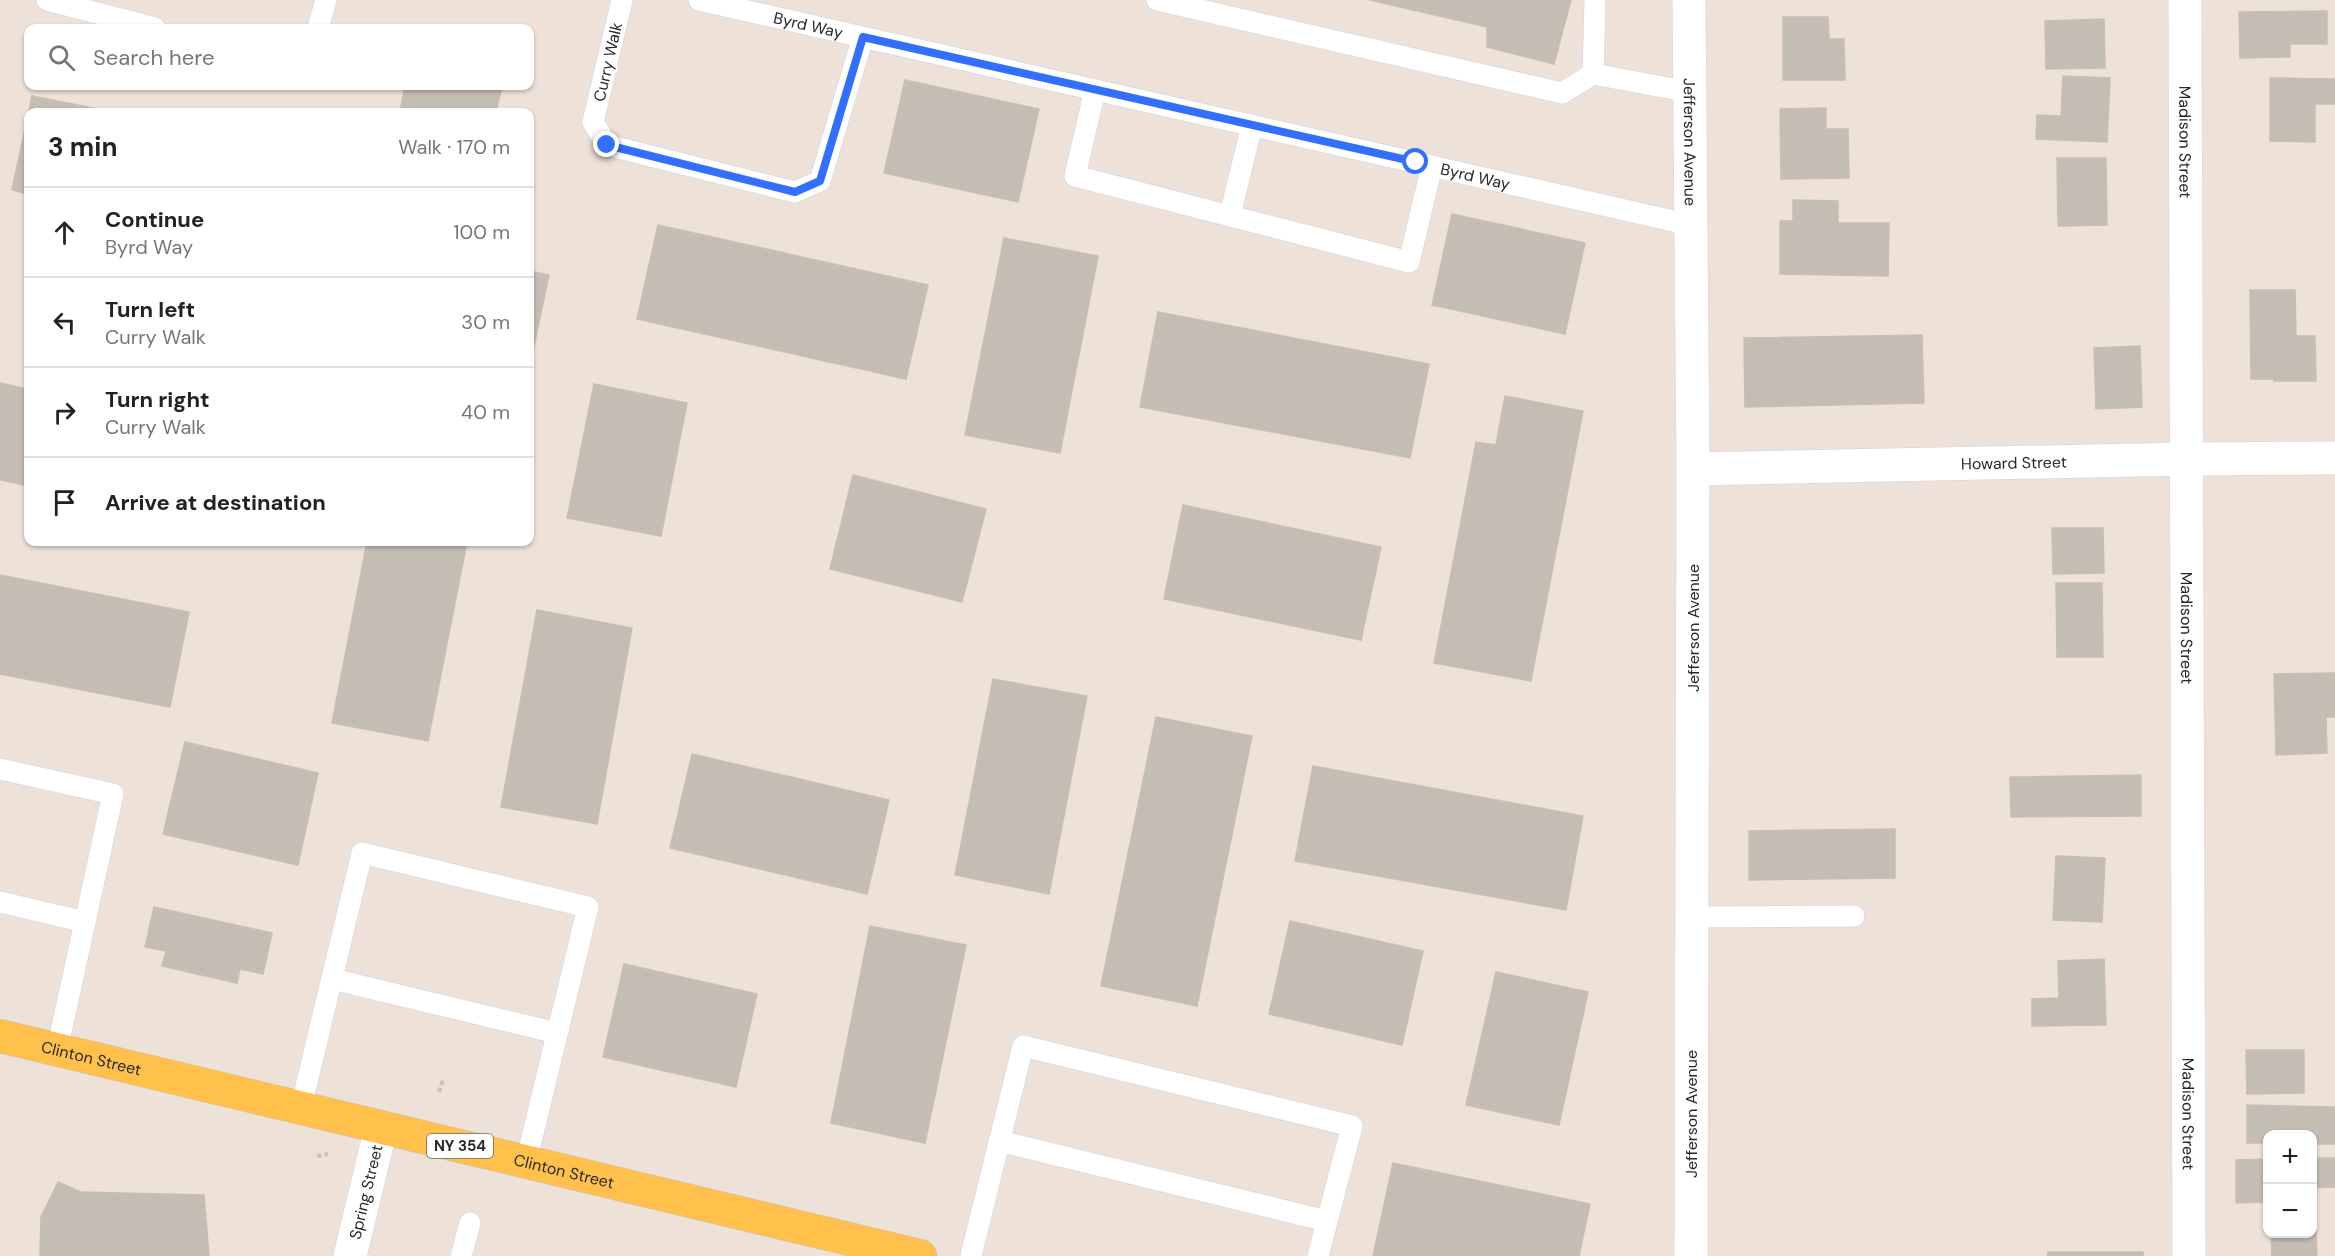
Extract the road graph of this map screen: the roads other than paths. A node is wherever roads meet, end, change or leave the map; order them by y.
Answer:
1 (47, 0) edge
2 (326, 0) edge
3 (622, 0) edge
4 (699, 0) edge
5 (1157, 0) edge
6 (1595, 0) edge
7 (1689, 0) edge
8 (2186, 0) edge
9 (140, 24) edge
10 (319, 24) edge
11 (863, 37) junction
12 (1593, 74) junction
13 (1095, 90) junction
14 (1690, 92) junction
15 (1252, 125) junction
16 (1432, 166) junction
17 (1230, 215) junction
18 (1691, 225) junction
19 (2335, 458) edge
20 (2187, 459) junction
21 (1693, 470) junction
22 (0, 769) edge
23 (0, 902) edge
24 (1854, 916) dead end
25 (1692, 918) junction
26 (85, 922) junction
27 (332, 979) junction
28 (557, 1033) junction
29 (0, 1036) edge
30 (57, 1050) junction
31 (301, 1107) junction
32 (381, 1128) junction
33 (999, 1141) junction
34 (526, 1162) junction
35 (1327, 1221) junction
36 (470, 1223) dead end
37 (883, 1252) edge
38 (350, 1256) edge
39 (461, 1256) edge
40 (920, 1256) edge
41 (971, 1256) edge
42 (1318, 1256) edge
43 (1691, 1256) edge
44 (2189, 1256) edge

1 - 9 lane
2 - 10 lane
3 - 11 lane, Curry Walk
4 - 11 lane, Byrd Way
5 - 12 lane
6 - 12 lane
7 - 14 street, Jefferson Avenue
8 - 20 street, Madison Street
11 - 13 lane, Byrd Way
12 - 14 lane
13 - 15 lane, Byrd Way
13 - 17 lane
14 - 18 street, Jefferson Avenue
15 - 16 lane, Byrd Way
15 - 17 lane
16 - 17 lane
16 - 18 lane, Byrd Way
18 - 21 street, Jefferson Avenue
19 - 20 street, Howard Street
20 - 21 street, Howard Street
20 - 44 street, Madison Street
21 - 25 street, Jefferson Avenue
22 - 26 lane
23 - 26 lane
24 - 25 lane
25 - 43 street, Jefferson Avenue
26 - 30 lane
27 - 28 lane
27 - 28 lane
27 - 31 lane
28 - 34 lane
29 - 30 main road, Clinton Street / NY 354
30 - 31 main road, Clinton Street / NY 354
31 - 32 main road, Clinton Street / NY 354
32 - 34 main road, Clinton Street / NY 354
32 - 38 street, Spring Street
33 - 35 lane
33 - 35 lane
33 - 41 lane
34 - 37 main road, Clinton Street / NY 354
35 - 42 lane
36 - 39 lane
37 - 40 main road, Clinton Street / NY 354

